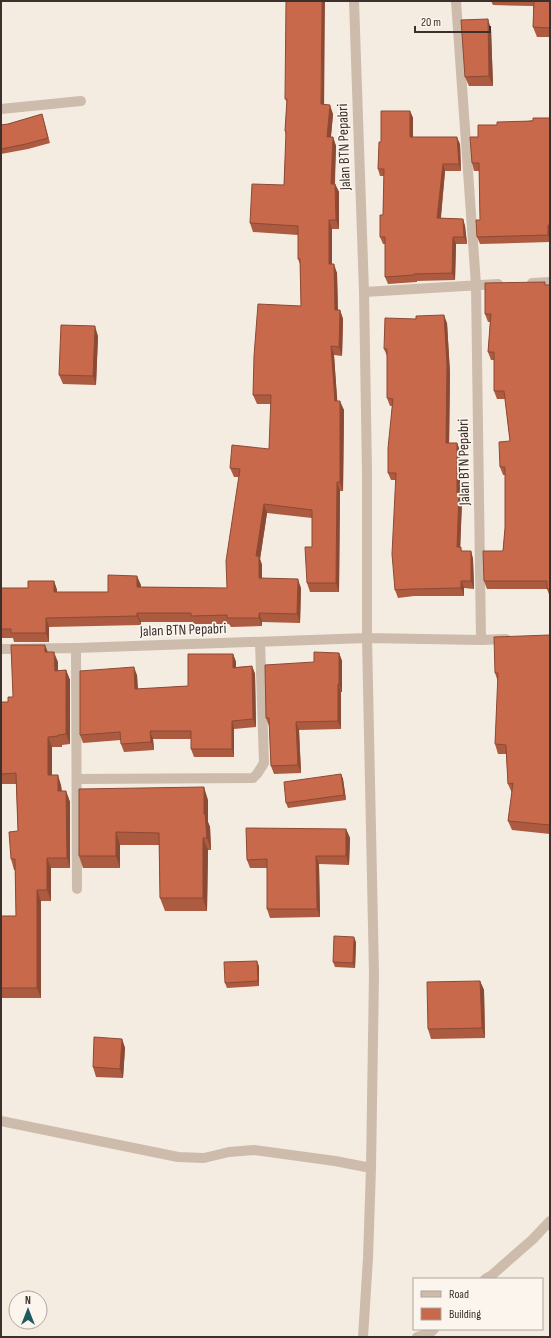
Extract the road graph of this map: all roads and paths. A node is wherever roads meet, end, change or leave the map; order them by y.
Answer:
1 (354, 1) edge
2 (456, 1) edge
3 (81, 101) dead end
4 (1, 109) edge
5 (550, 282) edge
6 (520, 283) edge
7 (506, 284) edge
8 (476, 285) junction
9 (364, 292) junction
10 (367, 638) junction
11 (513, 639) edge
12 (481, 640) junction
13 (260, 642) junction
14 (76, 648) junction
15 (1, 649) edge
16 (77, 779) junction
17 (77, 889) dead end
18 (1, 1121) edge
19 (371, 1168) junction
20 (550, 1221) edge
21 (488, 1278) edge
22 (433, 1330) edge
23 (363, 1337) edge
24 (416, 1337) edge

1 - 9 street, Jalan BTN Pepabri
2 - 8 street, Jalan BTN Pepabri
3 - 4 street
5 - 6 street
7 - 8 street
8 - 9 street
8 - 12 street, Jalan BTN Pepabri
9 - 10 street, Jalan BTN Pepabri
10 - 12 street, Jalan BTN Pepabri
10 - 13 street, Jalan BTN Pepabri
10 - 19 street
11 - 12 street, Jalan BTN Pepabri
13 - 14 street, Jalan BTN Pepabri
13 - 16 street
14 - 15 street, Jalan BTN Pepabri
14 - 16 street
16 - 17 street
18 - 19 street
19 - 23 street
20 - 21 street
22 - 24 street

